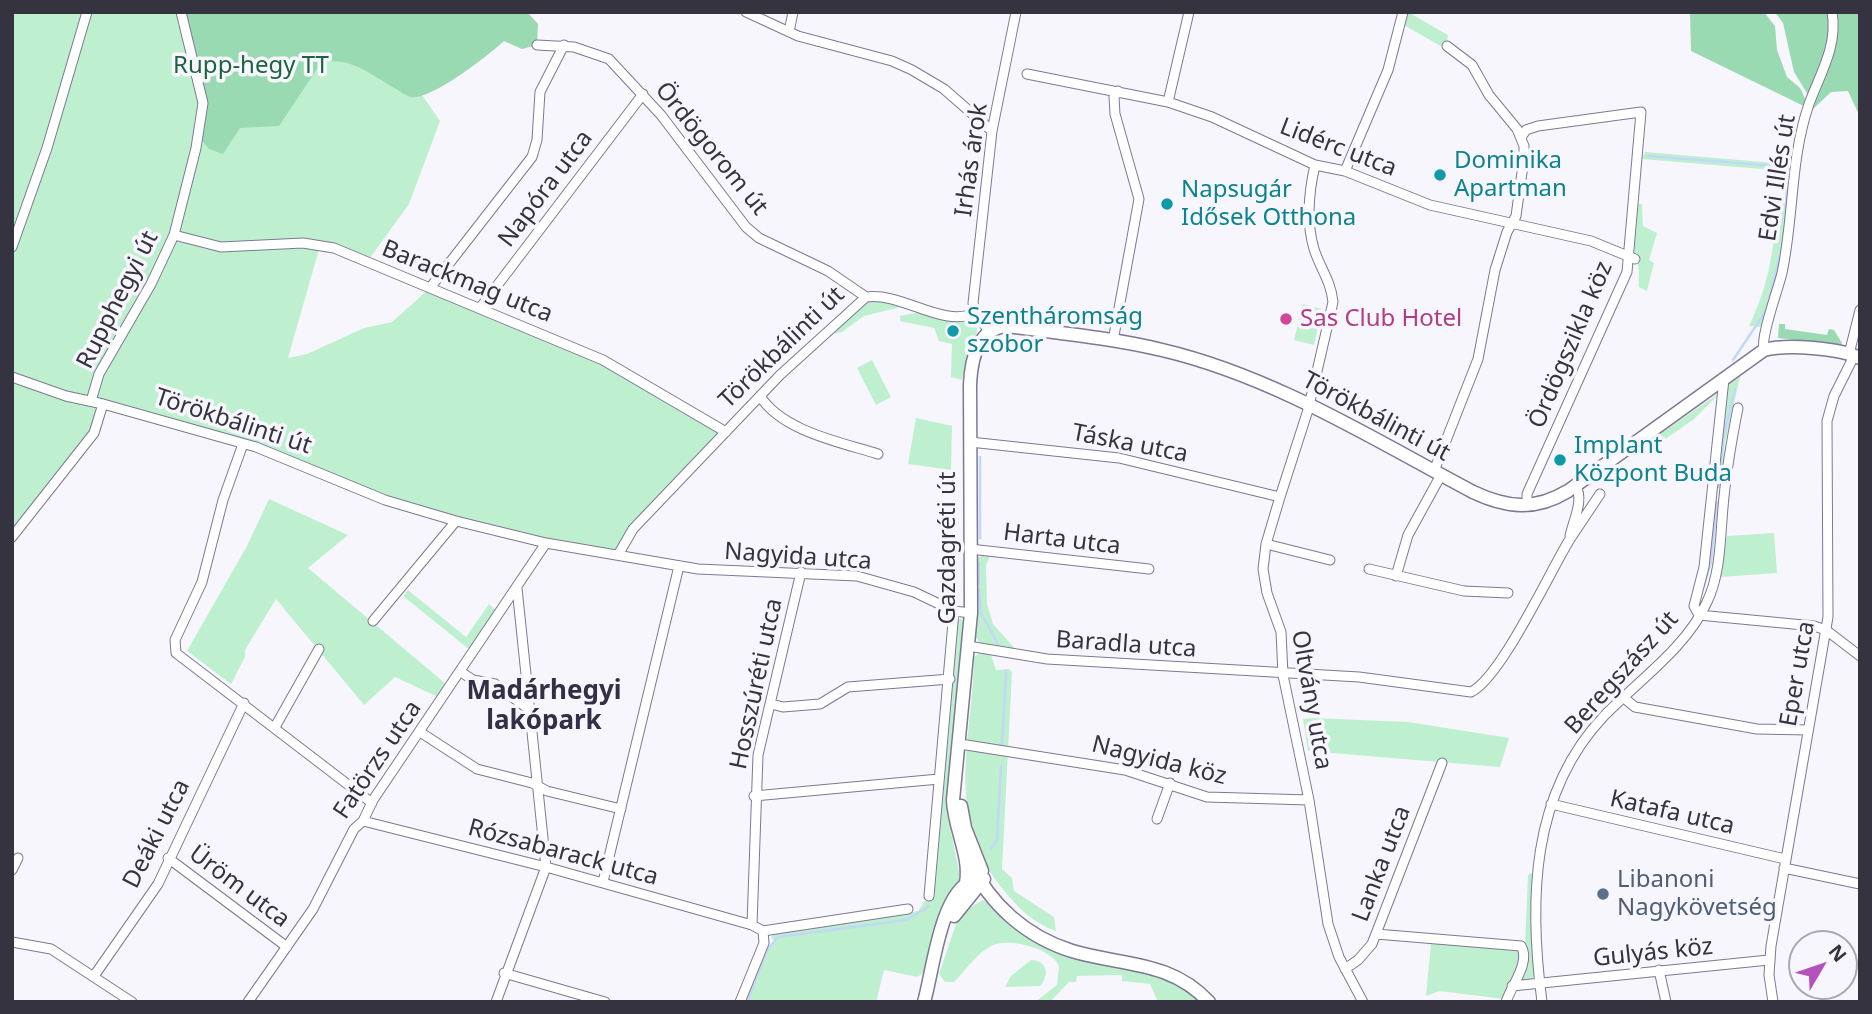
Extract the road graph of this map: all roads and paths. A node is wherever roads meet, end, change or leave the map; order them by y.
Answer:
1 (87, 12) edge
2 (181, 12) edge
3 (746, 12) edge
4 (793, 12) edge
5 (1016, 12) edge
6 (1189, 12) edge
7 (1832, 12) edge
8 (1401, 13) edge
9 (789, 32) junction
10 (537, 45) dead end
11 (564, 45) junction
12 (1447, 46) dead end
13 (1027, 74) dead end
14 (1118, 91) junction
15 (643, 94) junction
16 (1168, 102) junction
17 (992, 131) junction
18 (1522, 136) junction
19 (1315, 165) junction
20 (1345, 171) junction
21 (1511, 222) junction
22 (174, 235) junction
23 (12, 247) edge
24 (1632, 257) junction
25 (430, 288) junction
26 (866, 297) junction
27 (480, 308) junction
28 (1860, 310) edge
29 (976, 313) junction
30 (989, 331) junction
31 (1113, 341) junction
32 (1764, 350) junction
33 (1854, 352) edge
34 (12, 377) edge
35 (1724, 379) junction
36 (760, 396) junction
37 (91, 401) junction
38 (103, 404) junction
39 (1309, 404) junction
40 (1738, 408) dead end
41 (726, 432) junction
42 (970, 442) junction
43 (243, 444) junction
44 (878, 454) dead end
45 (1438, 473) junction
46 (1575, 485) junction
47 (1711, 493) junction
48 (1600, 494) dead end
49 (1724, 494) junction
50 (1280, 497) junction
51 (1527, 506) junction
52 (456, 521) junction
53 (12, 537) edge
54 (1569, 541) junction
55 (546, 543) junction
56 (1266, 544) junction
57 (970, 549) junction
58 (618, 555) junction
59 (1330, 560) dead end
60 (679, 566) junction
61 (1149, 569) dead end
62 (1369, 569) dead end
63 (801, 572) junction
64 (1396, 576) junction
65 (517, 588) junction
66 (1508, 593) dead end
67 (954, 611) junction
68 (971, 613) junction
69 (1699, 615) junction
70 (373, 621) dead end
71 (1826, 630) junction
72 (968, 646) junction
73 (319, 649) dead end
74 (1860, 656) edge
75 (461, 672) junction
76 (1283, 675) junction
77 (950, 679) junction
78 (1624, 698) junction
79 (244, 703) junction
80 (771, 704) junction
81 (531, 711) junction
82 (275, 727) junction
83 (1808, 730) junction
84 (420, 732) junction
85 (960, 744) junction
86 (1442, 763) dead end
87 (957, 770) junction
88 (939, 779) junction
89 (1170, 783) junction
90 (538, 786) junction
91 (754, 796) junction
92 (1309, 800) junction
93 (372, 803) junction
94 (1551, 804) junction
95 (621, 809) junction
96 (1157, 819) dead end
97 (363, 821) junction
98 (18, 858) dead end
99 (168, 858) junction
100 (1784, 863) junction
101 (546, 867) junction
102 (12, 870) edge
103 (977, 880) junction
104 (603, 882) junction
105 (1860, 884) edge
106 (929, 897) dead end
107 (994, 900) junction
108 (908, 909) dead end
109 (954, 915) junction
110 (751, 925) junction
111 (763, 931) junction
112 (942, 934) junction
113 (1376, 934) junction
114 (12, 942) edge
115 (287, 947) junction
116 (1091, 954) junction
117 (1769, 960) junction
118 (1345, 969) junction
119 (1659, 970) junction
120 (504, 973) junction
121 (94, 976) junction
122 (1540, 984) junction
123 (1512, 986) junction
124 (132, 1002) edge
125 (248, 1002) edge
126 (496, 1002) edge
127 (605, 1002) edge
128 (740, 1002) edge
129 (924, 1002) edge
130 (1209, 1002) edge
131 (1363, 1002) edge
132 (1506, 1002) edge
133 (1542, 1002) edge
134 (1666, 1002) edge
135 (1773, 1002) edge

1 - 23 street
2 - 22 street, Rupphegyi út
3 - 9 street
4 - 9 street
5 - 17 street, Irhás árok
6 - 16 street
7 - 32 street, Edvi Illés út
8 - 20 street
9 - 17 street
10 - 11 street, Ördögorom út
11 - 15 street, Ördögorom út
11 - 25 street
12 - 18 street
13 - 14 street, Lidérc utca
14 - 16 street, Lidérc utca
14 - 31 street
15 - 26 street, Ördögorom út
15 - 27 street, Napóra utca
16 - 19 street, Lidérc utca
17 - 29 street, Irhás árok
18 - 21 street
18 - 24 street, Ördögszikla köz
19 - 20 street, Lidérc utca
19 - 39 street, Oltvány utca
20 - 21 street, Lidérc utca
21 - 24 street, Lidérc utca
21 - 45 street
22 - 25 street, Barackmag utca
22 - 37 street, Rupphegyi út
24 - 51 street, Ördögszikla köz
25 - 27 street, Barackmag utca
26 - 29 street, Törökbálinti út
26 - 36 street, Törökbálinti út
27 - 41 street, Barackmag utca
28 - 33 street, Eper utca
29 - 30 street
30 - 31 street, Törökbálinti út
30 - 42 street, Gazdagréti út
31 - 39 street, Törökbálinti út
32 - 33 street
32 - 35 street, Törökbálinti út
33 - 71 street, Eper utca
34 - 37 street, Törökbálinti út
35 - 46 street, Törökbálinti út
35 - 47 street, Beregszász út
36 - 41 street, Törökbálinti út
36 - 44 street
37 - 38 street, Törökbálinti út
38 - 43 street, Törökbálinti út
38 - 53 street, Rupphegyi út
39 - 45 street, Törökbálinti út
39 - 50 street, Oltvány utca
40 - 49 street, Beregszász út
41 - 58 street, Törökbálinti út
42 - 50 street, Táska utca
42 - 57 street, Gazdagréti út
43 - 52 street, Törökbálinti út
43 - 79 street
45 - 51 street, Törökbálinti út
45 - 64 street
46 - 51 street, Törökbálinti út
46 - 54 street
47 - 49 street
47 - 69 street, Beregszász út
48 - 54 street
49 - 69 street, Beregszász út
50 - 56 street, Oltvány utca
52 - 55 street, Törökbálinti út
52 - 70 street
54 - 76 street, Baradla utca
55 - 58 street, Törökbálinti út
55 - 65 street, Fatörzs utca
56 - 59 street
56 - 76 street, Oltvány utca
57 - 61 street, Harta utca
57 - 68 street, Gazdagréti út
58 - 60 street, Nagyida utca
60 - 63 street, Nagyida utca
60 - 95 street
62 - 64 street
63 - 67 street, Nagyida utca
63 - 80 street, Hosszúréti utca
64 - 66 street
65 - 75 street, Fatörzs utca
65 - 81 street
67 - 68 street, Nagyida utca
67 - 77 street, Gazdagréti út
68 - 72 street, Gazdagréti út
69 - 71 street
69 - 78 street, Beregszász út
71 - 74 street
71 - 83 street, Eper utca
72 - 76 street, Baradla utca
72 - 85 street, Gazdagréti út
73 - 82 street
75 - 81 street
75 - 84 street, Fatörzs utca
76 - 92 street, Oltvány utca
77 - 80 street
77 - 88 street, Gazdagréti út
78 - 83 street
78 - 94 street, Beregszász út
79 - 82 street
79 - 99 street, Deáki utca
80 - 91 street, Hosszúréti utca
81 - 90 street
82 - 93 street
83 - 100 street, Eper utca
84 - 90 street
84 - 93 street, Fatörzs utca
85 - 87 street, Gazdagréti út
85 - 89 street, Nagyida köz
86 - 113 street, Lanka utca
87 - 103 street, Gazdagréti út
87 - 103 street, Gazdagréti út
88 - 91 street
88 - 106 street, Gazdagréti út
89 - 92 street, Nagyida köz
89 - 96 street
90 - 95 street
90 - 101 street
91 - 110 street, Hosszúréti utca
92 - 118 street, Oltvány utca
93 - 97 street, Fatörzs utca
94 - 100 street, Katafa utca
94 - 122 street, Beregszász út
95 - 104 street
97 - 101 street, Rózsabarack utca
97 - 115 street, Fatörzs utca
98 - 102 street
99 - 115 street, Üröm utca
99 - 121 street, Deáki utca
100 - 105 street, Katafa utca
100 - 117 street, Eper utca
101 - 104 street, Rózsabarack utca
101 - 120 street
103 - 107 street
103 - 109 street
103 - 112 street
103 - 116 street
104 - 110 street, Rózsabarack utca
107 - 109 street
107 - 116 street
108 - 111 street
109 - 112 street
110 - 111 street
111 - 128 street
112 - 129 street
113 - 118 street, Lanka utca
113 - 123 street
114 - 121 street
115 - 125 street, Fatörzs utca
116 - 130 street
117 - 119 street, Gulyás köz
117 - 135 street, Eper utca
118 - 131 street, Oltvány utca
119 - 122 street, Gulyás köz
119 - 134 street
120 - 126 street
120 - 127 street
121 - 124 street
122 - 123 street, Gulyás köz
122 - 133 street, Beregszász út
123 - 132 street

